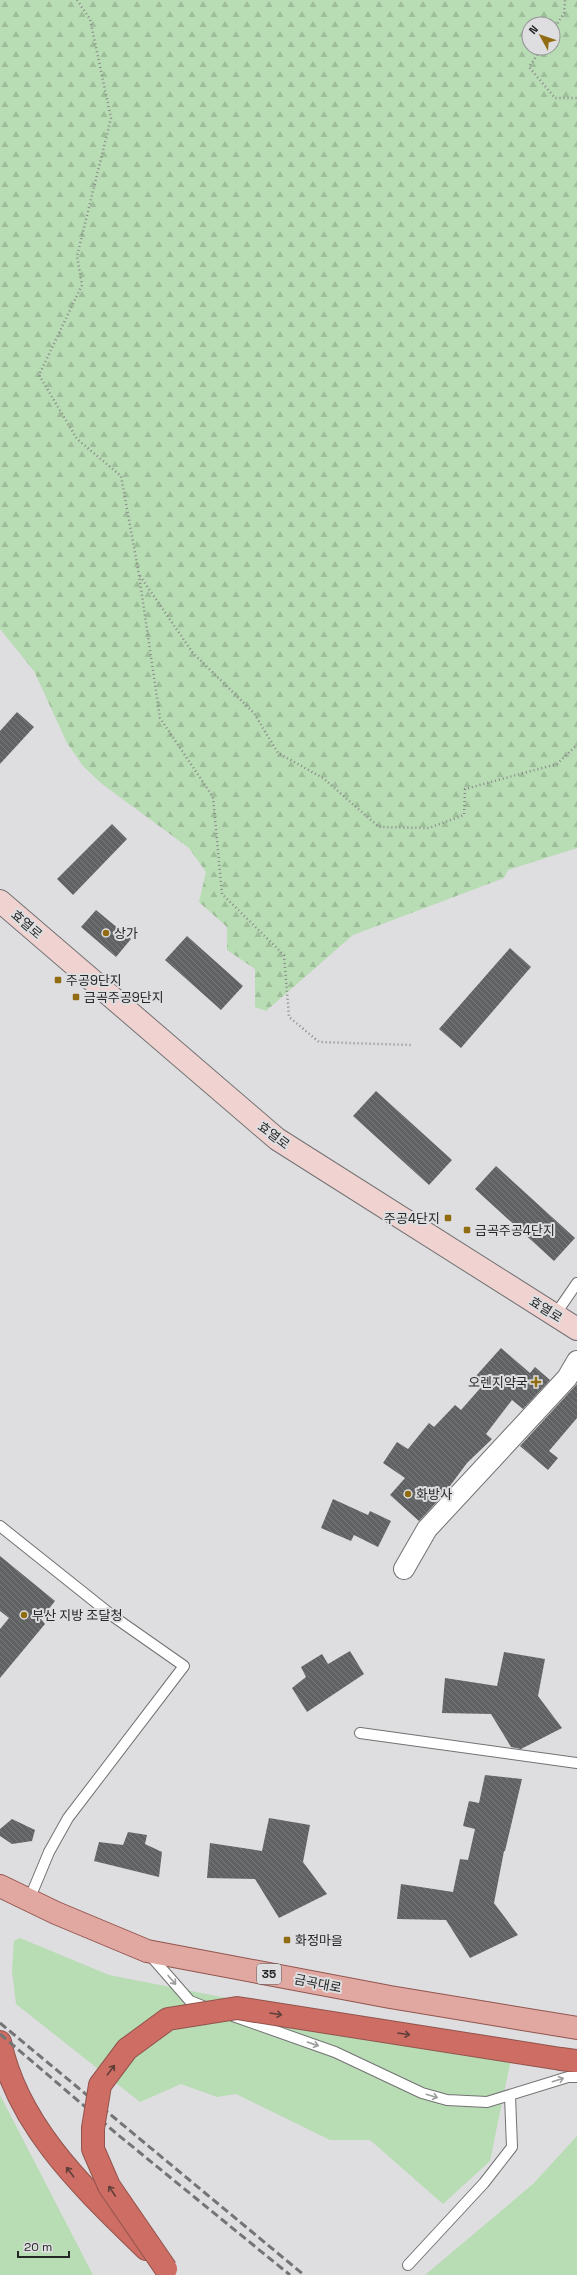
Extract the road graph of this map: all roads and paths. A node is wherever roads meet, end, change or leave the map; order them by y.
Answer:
1 (78, 0) edge
2 (565, 0) edge
3 (561, 18) edge
4 (537, 56) edge
5 (577, 98) edge
6 (139, 575) junction
7 (577, 745) edge
8 (0, 901) edge
9 (411, 1045) dead end
10 (577, 1283) edge
11 (555, 1315) junction
12 (577, 1329) edge
13 (577, 1361) edge
14 (0, 1526) edge
15 (404, 1569) dead end
16 (360, 1734) dead end
17 (577, 1763) edge
18 (0, 1886) edge
19 (29, 1900) junction
20 (146, 1951) junction
21 (577, 2028) edge
22 (0, 2042) edge
23 (569, 2060) edge
24 (577, 2077) edge
25 (510, 2096) junction
26 (408, 2266) dead end
27 (169, 2272) edge

1 - 6 path
2 - 3 path
4 - 5 path
6 - 7 path
6 - 9 path
8 - 11 main road, 효열로
10 - 11 lane
11 - 12 main road, 효열로
13 - 15 street
14 - 19 lane
16 - 17 lane
18 - 19 main road, 금곡대로 / 35
19 - 20 main road, 금곡대로 / 35
20 - 21 main road, 금곡대로 / 35
20 -> 25 lane
27 -> 22 highway, bridge
27 -> 23 highway, bridge
25 -> 24 lane
25 - 26 lane

